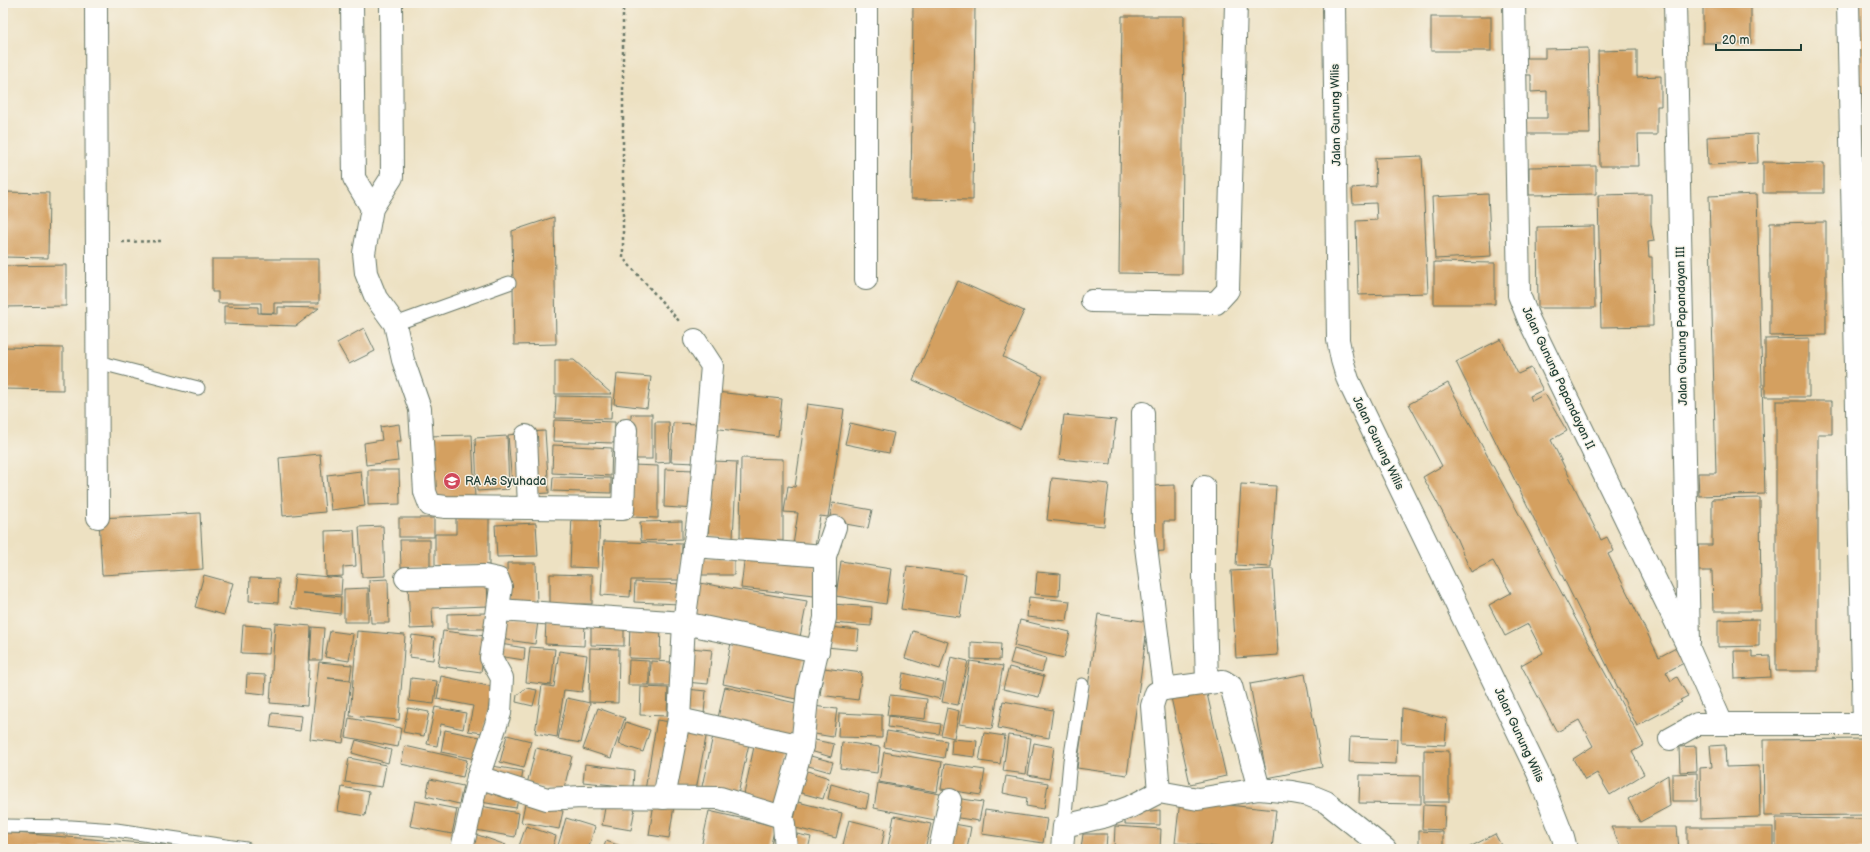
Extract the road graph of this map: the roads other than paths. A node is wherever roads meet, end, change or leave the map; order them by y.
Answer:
1 (96, 3) edge
2 (352, 3) edge
3 (391, 3) edge
4 (866, 3) edge
5 (1236, 3) edge
6 (1334, 3) edge
7 (1514, 3) edge
8 (1674, 3) edge
9 (1848, 3) edge
10 (372, 208) junction
11 (866, 279) dead end
12 (509, 283) dead end
13 (1092, 300) dead end
14 (395, 324) junction
15 (695, 340) road end
16 (97, 362) junction
17 (198, 388) dead end
18 (1143, 413) dead end
19 (626, 430) dead end
20 (526, 436) dead end
21 (1204, 487) dead end
22 (529, 507) junction
23 (98, 517) dead end
24 (835, 527) dead end
25 (694, 546) junction
26 (826, 556) junction
27 (406, 578) dead end
28 (1864, 584) edge
29 (499, 610) junction
30 (684, 623) junction
31 (1689, 649) junction
32 (818, 651) junction
33 (1207, 682) junction
34 (1082, 685) dead end
35 (1164, 689) junction
36 (679, 719) junction
37 (1722, 724) junction
38 (1866, 724) edge
39 (1670, 739) dead end
40 (802, 746) junction
41 (478, 777) junction
42 (1260, 789) junction
43 (1160, 792) junction
44 (664, 798) junction
45 (950, 800) dead end
46 (782, 816) junction
47 (3, 826) edge
48 (1064, 826) junction
49 (246, 849) edge
50 (462, 849) edge
51 (786, 849) edge
52 (940, 849) edge
53 (1062, 849) edge
54 (1386, 849) edge
55 (1566, 849) edge

1 - 16 street
2 - 10 street
3 - 10 street
4 - 11 street
5 - 13 street
6 - 55 street, Jalan Gunung Wilis
7 - 31 street, Jalan Gunung Papandayan II
8 - 31 street, Jalan Gunung Papandayan III
9 - 28 street
10 - 14 street
12 - 14 lane
14 - 22 street
15 - 25 street
16 - 17 lane
16 - 23 street
18 - 35 street
19 - 22 street
20 - 22 street
21 - 33 street
24 - 26 street
25 - 26 street
25 - 30 street
26 - 32 street
27 - 29 street
28 - 38 street
29 - 30 street
29 - 41 street
30 - 32 street
30 - 36 street
31 - 37 street, Jalan Gunung Papandayan II
32 - 40 street
33 - 35 street
33 - 42 street
34 - 48 lane
35 - 43 street
36 - 40 street
36 - 44 street
37 - 38 street
37 - 39 street
40 - 46 street
41 - 44 street
41 - 50 street
42 - 43 street
42 - 54 street
43 - 48 street
44 - 46 street
45 - 52 street
46 - 51 street
47 - 49 lane
48 - 53 street

